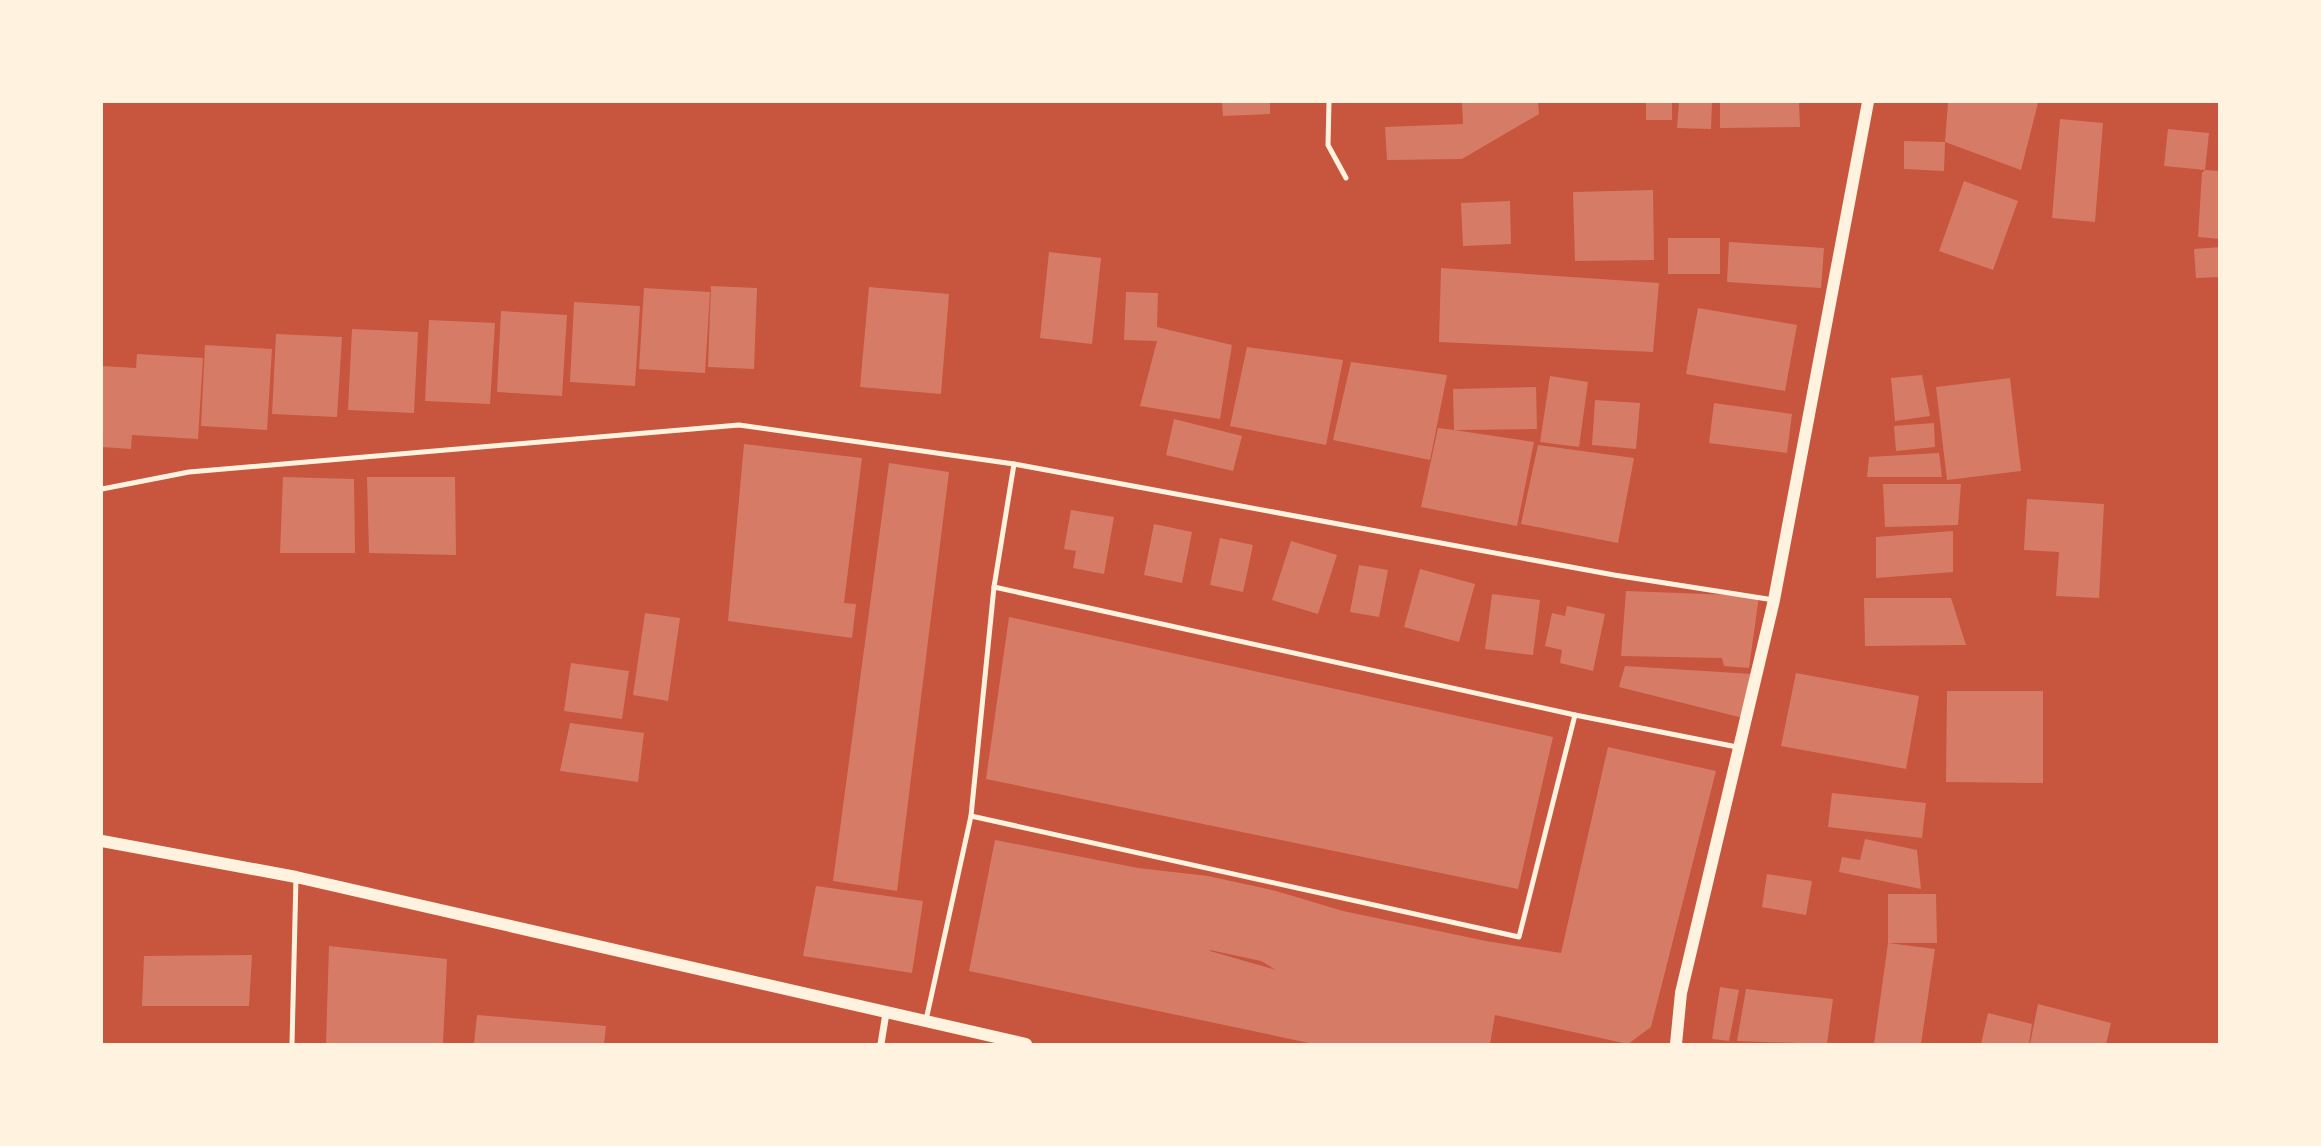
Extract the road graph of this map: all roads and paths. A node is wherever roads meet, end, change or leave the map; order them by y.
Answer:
1 (1329, 102) edge
2 (1868, 102) edge
3 (1346, 178) dead end
4 (1014, 464) junction
5 (102, 489) edge
6 (994, 587) junction
7 (1774, 600) junction
8 (1575, 715) junction
9 (1741, 747) junction
10 (971, 816) junction
11 (102, 841) edge
12 (296, 877) junction
13 (886, 1013) junction
14 (925, 1023) junction
15 (1671, 1044) edge
16 (292, 1045) edge
17 (881, 1045) edge
18 (1026, 1045) edge

1 - 3 lane
2 - 7 street
4 - 5 lane
4 - 6 lane
4 - 7 lane
6 - 8 lane
6 - 10 lane
7 - 9 street
8 - 9 lane
8 - 10 lane
9 - 15 street
10 - 14 lane
11 - 12 street
12 - 13 street
12 - 16 lane
13 - 14 street
13 - 17 street
14 - 18 street

